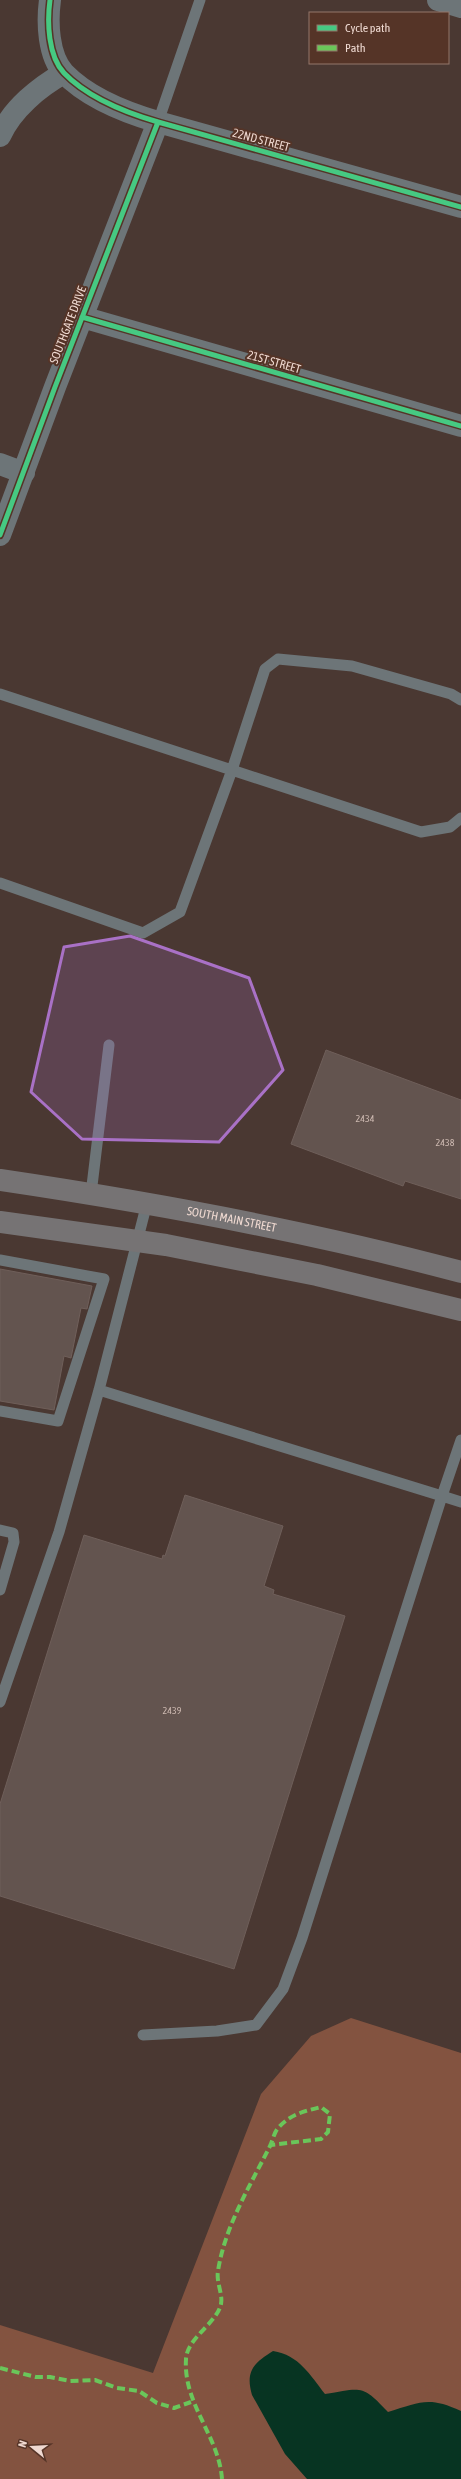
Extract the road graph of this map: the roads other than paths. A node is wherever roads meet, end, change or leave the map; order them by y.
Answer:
1 (50, 0) edge
2 (200, 0) edge
3 (438, 0) edge
4 (461, 6) edge
5 (64, 73) junction
6 (158, 122) junction
7 (0, 136) edge
8 (461, 207) edge
9 (82, 317) junction
10 (461, 426) edge
11 (0, 464) edge
12 (24, 473) junction
13 (0, 535) edge
14 (0, 694) edge
15 (461, 700) edge
16 (232, 770) junction
17 (461, 818) edge
18 (0, 883) edge
19 (109, 1045) dead end
20 (0, 1180) edge
21 (91, 1194) junction
22 (147, 1203) junction
23 (0, 1222) edge
24 (138, 1241) junction
25 (0, 1260) edge
26 (461, 1272) edge
27 (461, 1310) edge
28 (99, 1390) junction
29 (0, 1411) edge
30 (461, 1440) edge
31 (442, 1496) junction
32 (461, 1502) edge
33 (0, 1530) edge
34 (0, 1590) edge
35 (0, 1702) edge
36 (142, 2035) dead end

1 - 5 street
2 - 6 lane
3 - 4 street
5 - 6 street, 22ND STREET
5 - 7 street
6 - 8 street, 22ND STREET
6 - 9 street, SOUTHGATE DRIVE
9 - 10 street, 21ST STREET
9 - 12 street, SOUTHGATE DRIVE
11 - 12 street
12 - 13 street, SOUTHGATE DRIVE
14 - 16 lane
15 - 16 lane
16 - 17 lane
16 - 18 lane
19 - 21 lane
20 - 21 highway, SOUTH MAIN STREET
21 - 22 highway, SOUTH MAIN STREET
22 - 24 lane
22 - 26 highway, SOUTH MAIN STREET
23 - 24 highway
24 - 27 highway
24 - 28 lane
25 - 29 lane
28 - 31 lane
28 - 35 lane
30 - 31 lane
31 - 32 lane
31 - 36 lane
33 - 34 lane

